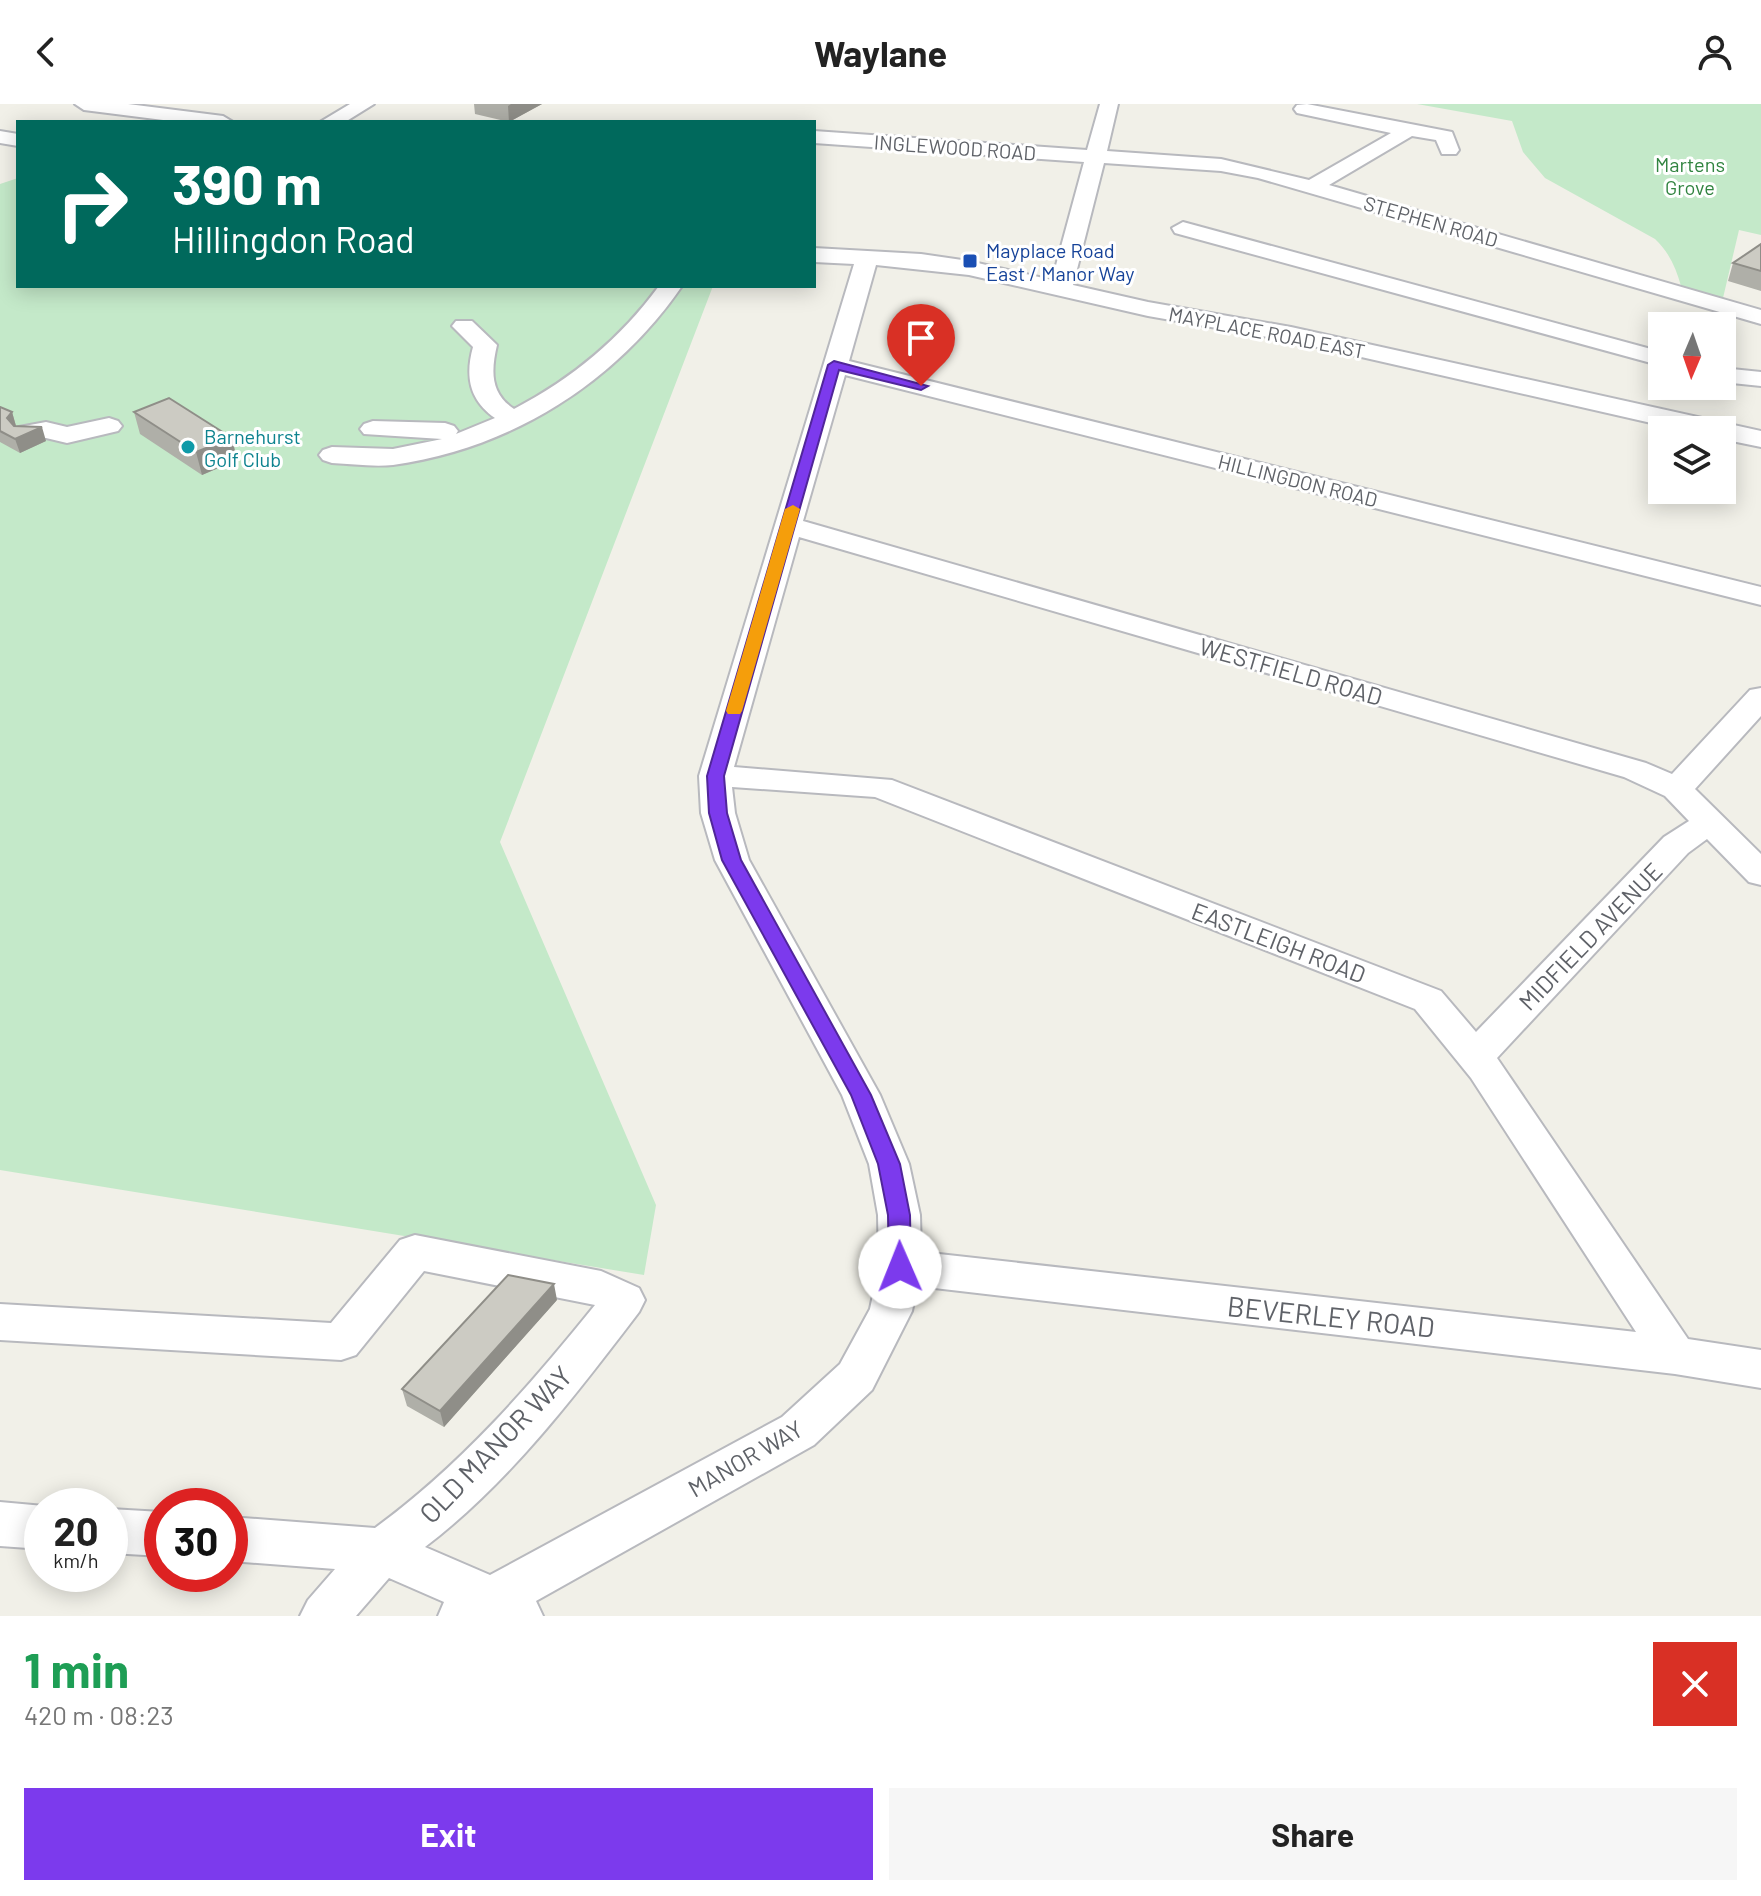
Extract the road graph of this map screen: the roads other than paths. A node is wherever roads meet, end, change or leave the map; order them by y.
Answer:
1 (84, 104) edge
2 (336, 104) edge
3 (1109, 104) edge
4 (362, 106) edge
5 (1304, 109) dead end
6 (208, 120) edge
7 (334, 120) edge
8 (1411, 129) junction
9 (816, 137) edge
10 (1450, 137) dead end
11 (1095, 157) junction
12 (1313, 186) junction
13 (1183, 228) dead end
14 (816, 255) edge
15 (867, 258) junction
16 (670, 288) edge
17 (1061, 288) junction
18 (1756, 311) edge
19 (464, 326) dead end
20 (1648, 355) edge
21 (834, 365) junction
22 (1736, 379) edge
23 (1761, 379) edge
24 (1653, 416) edge
25 (512, 418) junction
26 (109, 426) dead end
27 (373, 429) dead end
28 (28, 432) edge
29 (1736, 434) edge
30 (1761, 439) edge
31 (332, 455) dead end
32 (788, 525) junction
33 (1761, 596) edge
34 (1761, 697) edge
35 (715, 776) junction
36 (1677, 789) junction
37 (1710, 822) junction
38 (1761, 874) edge
39 (1475, 1057) junction
40 (900, 1267) junction
41 (0, 1322) edge
42 (1675, 1355) junction
43 (1761, 1369) edge
44 (0, 1524) edge
45 (24, 1526) edge
46 (248, 1540) edge
47 (382, 1551) junction
48 (491, 1611) edge
49 (325, 1616) edge

1 - 6 street
2 - 4 street
3 - 11 street
4 - 7 street
5 - 8 street
8 - 10 street
8 - 12 street
9 - 11 street, INGLEWOOD ROAD
11 - 12 street, STEPHEN ROAD
11 - 17 street
12 - 18 street, STEPHEN ROAD
13 - 20 street
14 - 15 street, MAYPLACE ROAD EAST
15 - 17 street, MAYPLACE ROAD EAST
15 - 21 street, MANOR WAY
16 - 25 street
17 - 24 street, MAYPLACE ROAD EAST
19 - 25 street
21 - 32 street, MANOR WAY
21 - 33 street, HILLINGDON ROAD
22 - 23 street
25 - 27 street
25 - 31 street
26 - 28 street
29 - 30 street, MAYPLACE ROAD EAST
32 - 35 street, MANOR WAY
32 - 36 street, WESTFIELD ROAD
34 - 36 street
35 - 39 street, EASTLEIGH ROAD
35 - 40 street, MANOR WAY
36 - 37 street, WESTFIELD ROAD
37 - 38 street, WESTFIELD ROAD
37 - 39 street, MIDFIELD AVENUE
39 - 42 street, EASTLEIGH ROAD
40 - 42 street, BEVERLEY ROAD
40 - 48 street, MANOR WAY
41 - 47 street, OLD MANOR WAY
42 - 43 street, BEVERLEY ROAD
44 - 45 street
46 - 47 street
47 - 48 street
47 - 49 street, OLD MANOR WAY

